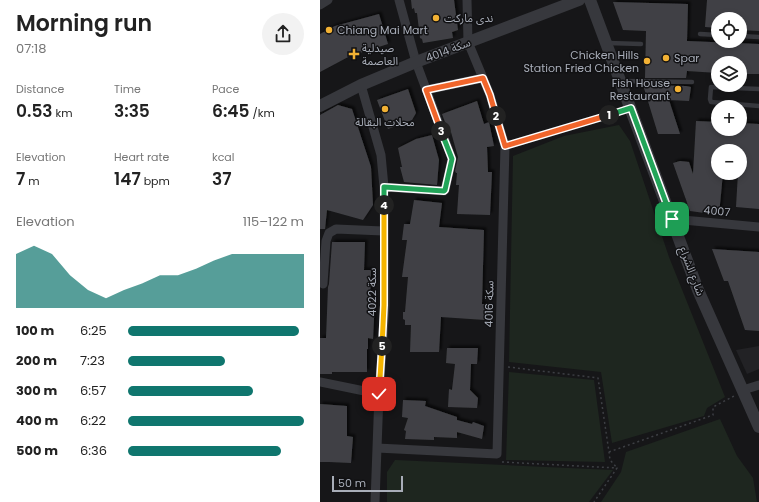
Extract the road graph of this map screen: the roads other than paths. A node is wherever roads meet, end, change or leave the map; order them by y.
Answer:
1 (328, 0) edge
2 (399, 0) edge
3 (467, 0) edge
4 (579, 0) edge
5 (590, 0) edge
6 (320, 5) edge
7 (700, 34) dead end
8 (711, 35) edge
9 (747, 36) edge
10 (759, 37) edge
11 (468, 42) junction
12 (606, 43) junction
13 (641, 44) dead end
14 (416, 62) junction
15 (483, 78) junction
16 (621, 81) junction
17 (692, 82) dead end
18 (361, 85) junction
19 (759, 89) edge
20 (426, 90) junction
21 (320, 106) edge
22 (759, 106) edge
23 (631, 108) junction
24 (505, 146) junction
25 (384, 187) junction
26 (672, 219) junction
27 (759, 227) edge
28 (384, 231) junction
29 (323, 284) dead end
30 (320, 382) edge
31 (759, 385) edge
32 (743, 390) junction
33 (379, 394) junction
34 (759, 427) edge
35 (377, 448) junction
36 (375, 502) edge

1 - 6 street
2 - 14 street
3 - 11 street
4 - 11 street, سكة 4014
5 - 12 street, شارع الشراع
7 - 8 lane
9 - 10 lane
11 - 14 street, سكة 4014
11 - 15 street, سكة 4016
12 - 13 lane
12 - 16 street, شارع الشراع
14 - 18 street, سكة 4014
14 - 20 street
15 - 20 street
15 - 24 street, سكة 4016
16 - 17 lane
16 - 23 street, شارع الشراع
18 - 21 street, سكة 4014
18 - 25 street, سكة 4022
19 - 22 lane
20 - 25 street
23 - 24 lane
23 - 26 street, شارع الشراع
24 - 35 street, سكة 4016
25 - 28 street, سكة 4022
26 - 27 street, 4007
26 - 32 street, شارع الشراع
28 - 29 street
28 - 33 street, سكة 4022
30 - 33 street
31 - 32 street
32 - 34 street, شارع الشراع
33 - 35 street, سكة 4022
35 - 36 street, سكة 4022

